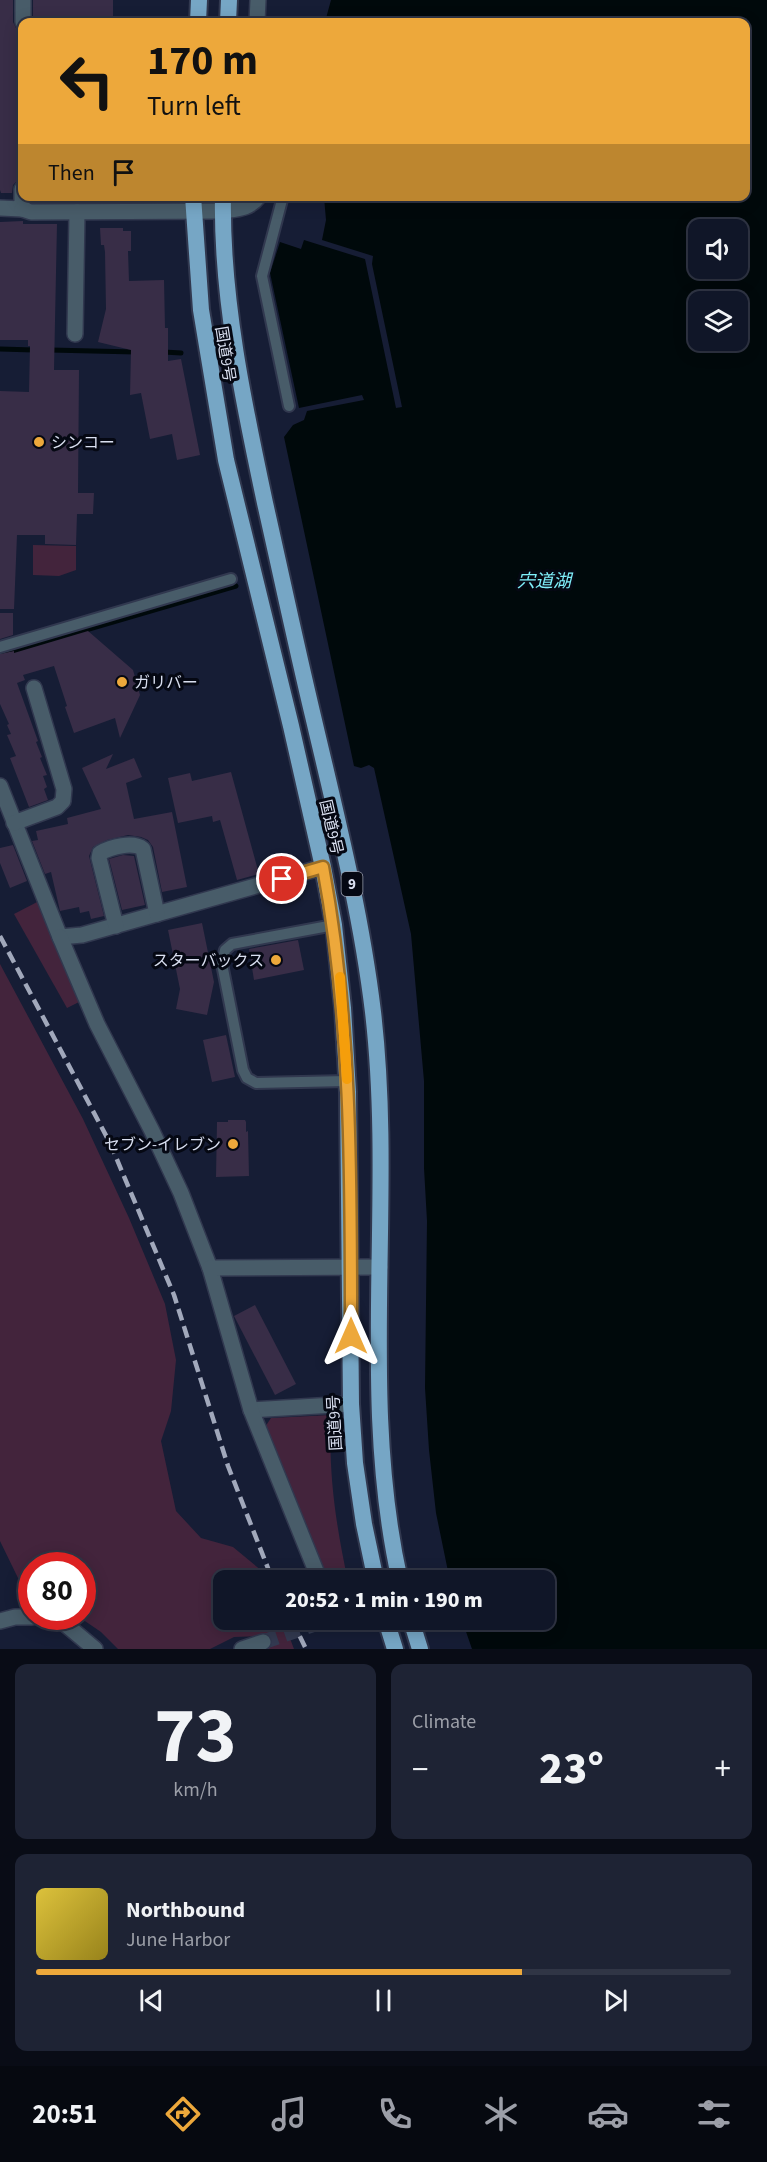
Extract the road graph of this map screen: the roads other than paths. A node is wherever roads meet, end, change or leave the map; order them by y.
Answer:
1 (23, 0) edge
2 (199, 0) edge
3 (229, 0) edge
4 (258, 0) edge
5 (23, 18) edge
6 (198, 18) edge
7 (228, 18) edge
8 (257, 18) edge
9 (22, 201) edge
10 (255, 201) edge
11 (282, 201) edge
12 (192, 204) edge
13 (223, 204) edge
14 (0, 208) edge
15 (22, 209) junction
16 (77, 212) junction
17 (75, 334) dead end
18 (289, 406) dead end
19 (231, 579) dead end
20 (0, 647) edge
21 (34, 688) dead end
22 (0, 786) edge
23 (14, 823) junction
24 (323, 867) junction
25 (157, 914) junction
26 (334, 925) junction
27 (116, 926) junction
28 (60, 937) junction
29 (347, 1081) junction
30 (351, 1267) junction
31 (380, 1267) junction
32 (210, 1268) junction
33 (351, 1404) junction
34 (251, 1410) junction
35 (316, 1570) edge
36 (374, 1570) edge
37 (398, 1570) edge
38 (18, 1617) edge
39 (0, 1621) edge
40 (72, 1630) edge
41 (389, 1630) edge
42 (414, 1630) edge
43 (263, 1642) tunnel mouth
44 (95, 1649) edge
45 (242, 1649) edge
46 (395, 1649) edge
47 (420, 1649) edge

1 - 5 street
2 - 6 highway
3 - 7 highway
4 - 8 street
9 - 15 street
10 - 13 street
11 - 18 lane
12 - 13 street
12 - 16 street
12 - 24 highway, 国道9号 / 9
13 - 31 highway, 国道9号 / 9
14 - 15 street
15 - 16 street
16 - 17 street
19 - 20 lane
21 - 23 street
22 - 23 street
23 - 28 street
24 - 25 street
24 - 26 highway, 国道9号 / 9
25 - 27 street
25 - 27 street
26 - 29 highway, 国道9号 / 9
26 - 29 lane
27 - 28 street
28 - 32 street
29 - 30 highway, 国道9号 / 9
30 - 31 street
30 - 32 street
30 - 33 highway, 国道9号 / 9
31 - 37 highway, 国道9号 / 9
32 - 34 street
33 - 34 street
33 - 36 highway, 国道9号 / 9
34 - 35 street
38 - 39 street
40 - 44 street
41 - 46 highway
42 - 47 highway
43 - 45 street

